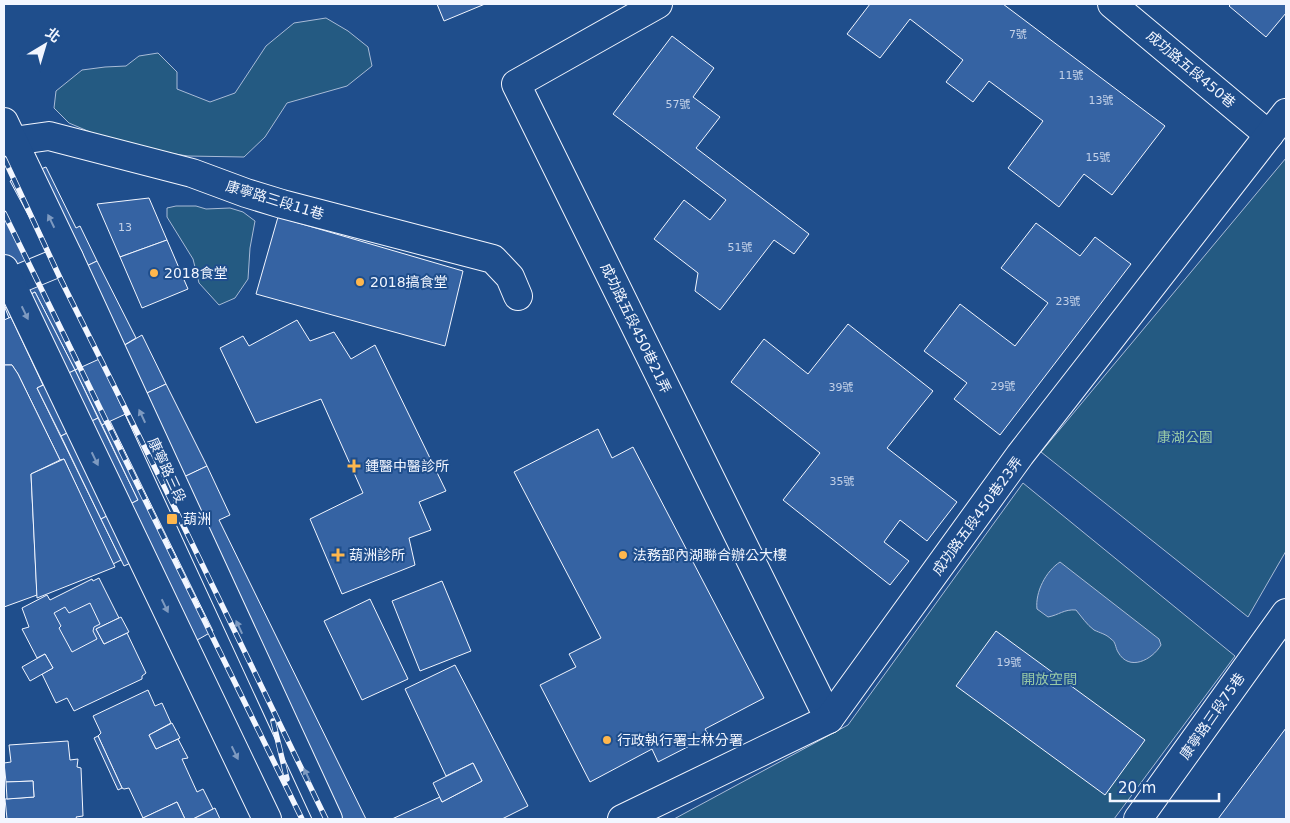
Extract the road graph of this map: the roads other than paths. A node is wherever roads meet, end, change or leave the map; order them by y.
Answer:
1 (658, 4) edge
2 (1112, 4) edge
3 (1286, 113) edge
4 (8, 132) edge
5 (1269, 135) junction
6 (69, 258) junction
7 (6, 279) edge
8 (518, 296) dead end
9 (1286, 613) edge
10 (829, 719) junction
11 (267, 819) edge
12 (328, 819) edge
13 (622, 819) edge
14 (1138, 819) edge

1 - 10 street, 成功路五段450巷21弄
2 - 5 street, 成功路五段450巷
3 - 5 street, 成功路五段450巷23弄
6 -> 4 street, 康寧路三段
4 - 8 street, 康寧路三段11巷
5 - 10 street, 成功路五段450巷23弄
6 - 7 street
12 -> 6 street, 康寧路三段
7 -> 11 street
9 - 14 street, 康寧路三段75巷
10 - 13 street, 成功路五段450巷23弄

